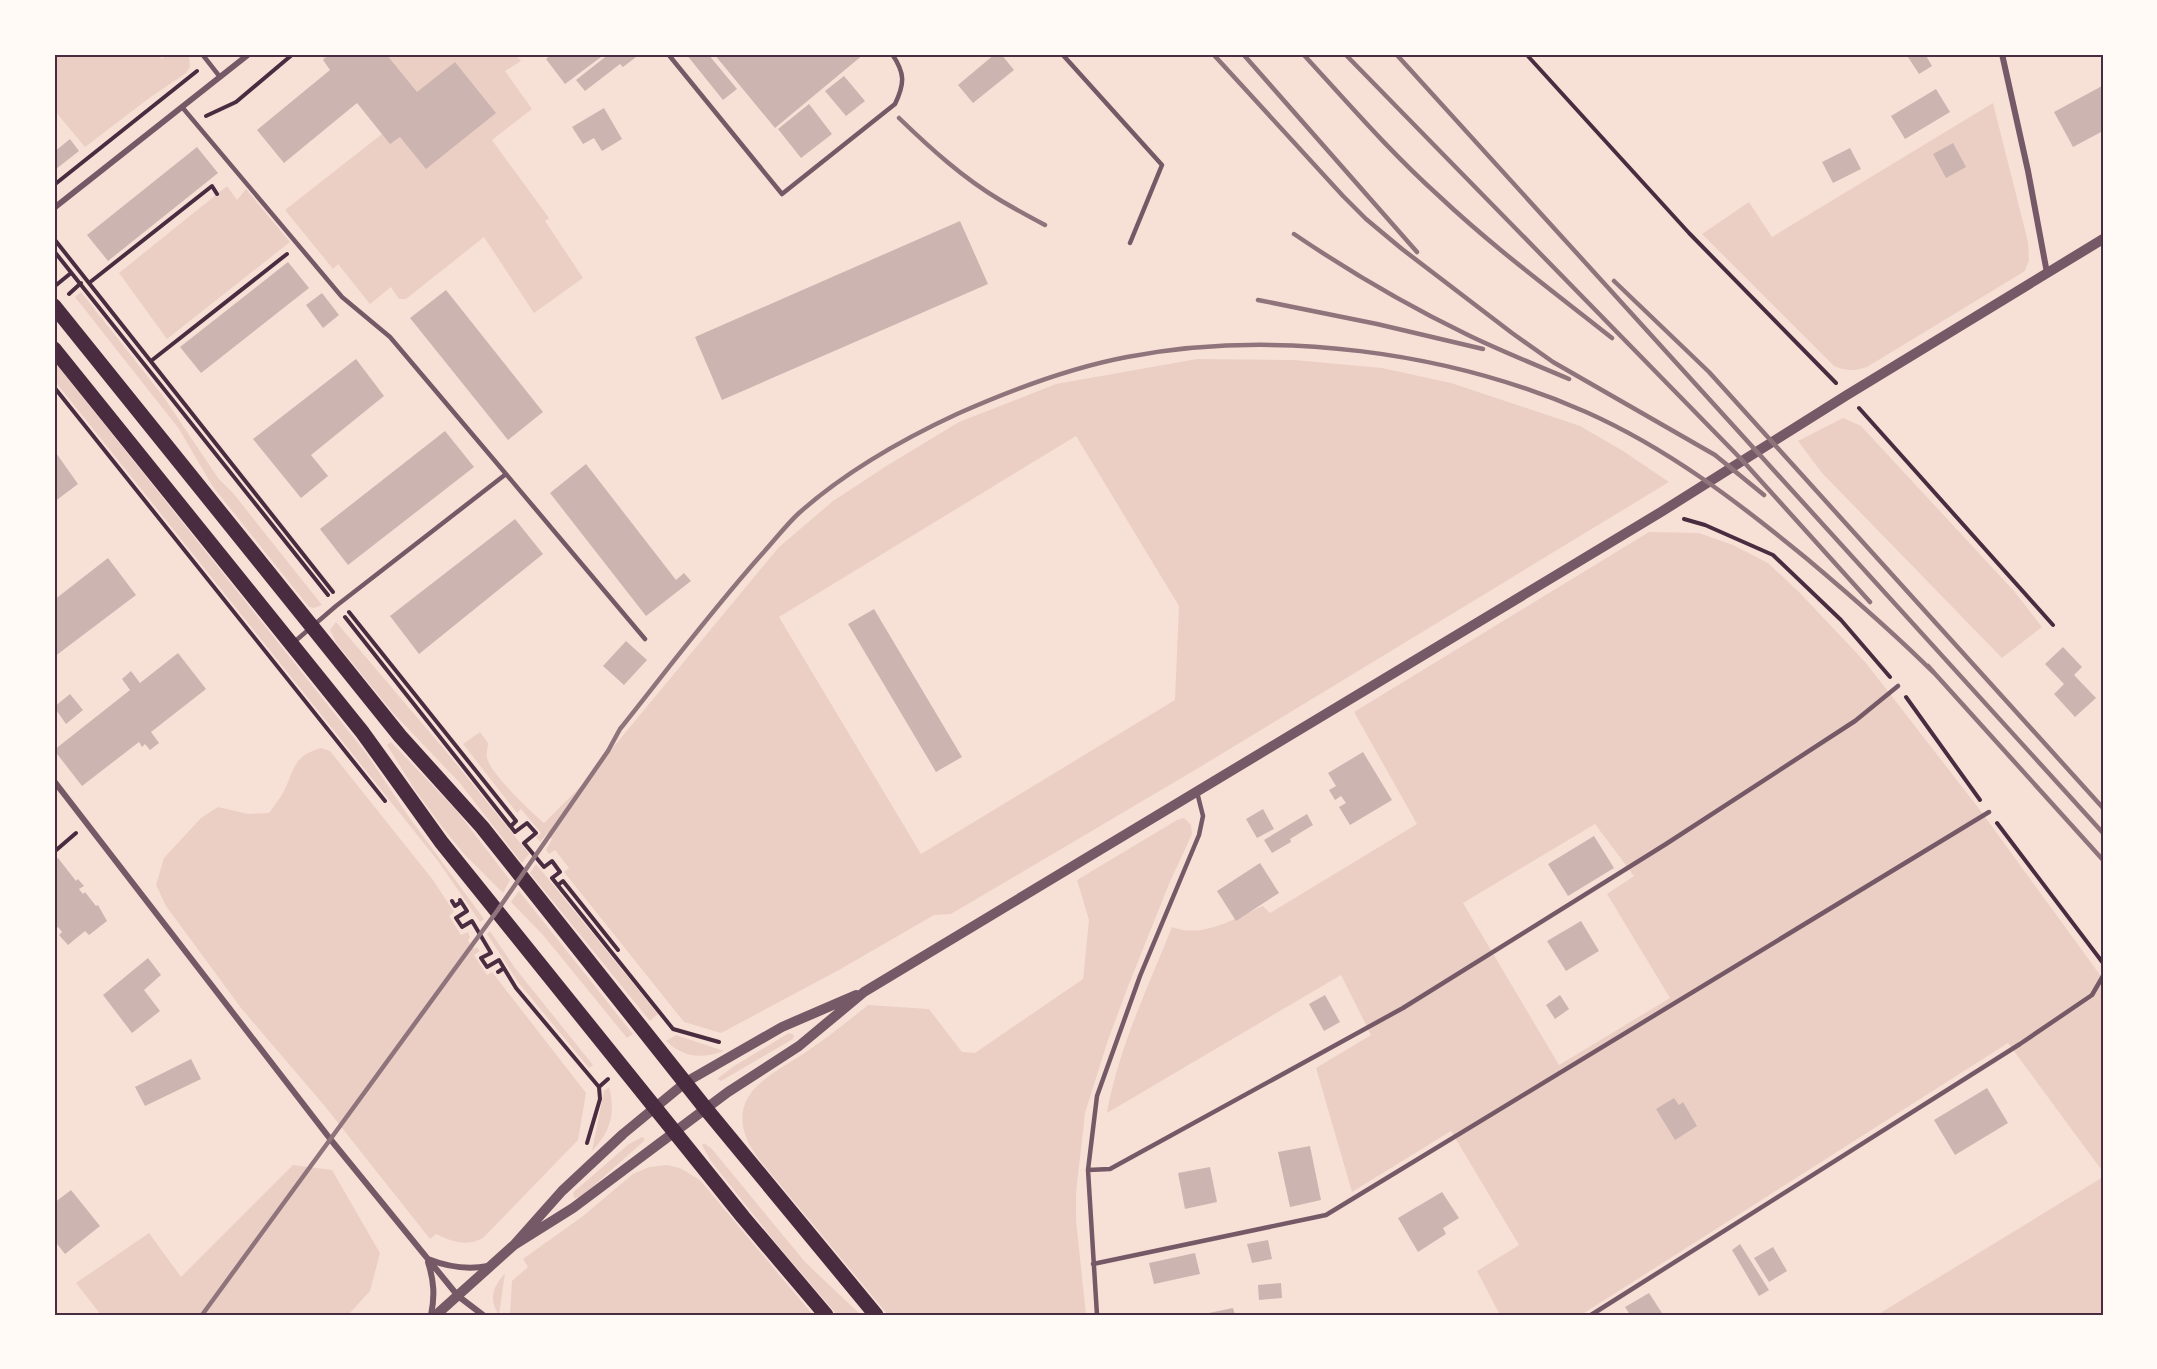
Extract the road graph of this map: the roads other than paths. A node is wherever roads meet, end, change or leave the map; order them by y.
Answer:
1 (202, 54) edge
2 (249, 54) edge
3 (668, 54) edge
4 (892, 54) edge
5 (1062, 54) edge
6 (2002, 54) edge
7 (220, 77) junction
8 (182, 107) junction
9 (54, 208) edge
10 (2103, 239) edge
11 (1130, 243) dead end
12 (2047, 273) junction
13 (54, 306) edge
14 (54, 349) edge
15 (506, 474) junction
16 (312, 626) junction
17 (645, 639) dead end
18 (291, 645) junction
19 (1898, 686) road end
20 (54, 781) edge
21 (1197, 792) junction
22 (1989, 812) road end
23 (2103, 976) edge
24 (864, 992) junction
25 (686, 1082) junction
26 (656, 1107) junction
27 (706, 1109) junction
28 (676, 1132) junction
29 (1088, 1170) junction
30 (514, 1245) junction
31 (427, 1259) junction
32 (493, 1264) junction
33 (1093, 1264) junction
34 (458, 1296) junction
35 (431, 1315) edge
36 (436, 1315) edge
37 (483, 1315) edge
38 (826, 1315) edge
39 (876, 1315) edge
40 (1097, 1315) edge
41 (1591, 1315) edge

1 - 7 lane
2 - 7 street
3 - 4 lane
5 - 11 lane
6 - 12 street
7 - 8 street
8 - 9 street
8 - 15 lane
10 - 12 street
12 - 21 street
13 - 16 main road
14 - 18 main road
15 - 16 lane
15 - 17 lane
16 - 18 lane
16 - 25 main road
18 - 26 main road
19 - 29 lane
20 - 31 street
21 - 24 street
21 - 29 lane
22 - 33 lane
23 - 41 lane
24 - 25 street
24 - 27 street
25 - 26 street
25 - 27 main road
26 - 28 main road
26 - 30 street
27 - 28 street
27 - 39 main road
28 - 30 street
28 - 38 main road
29 - 33 lane
30 - 32 street
31 - 32 street
31 - 34 street
31 - 35 street
32 - 34 street
33 - 40 lane
34 - 36 street
34 - 37 street

